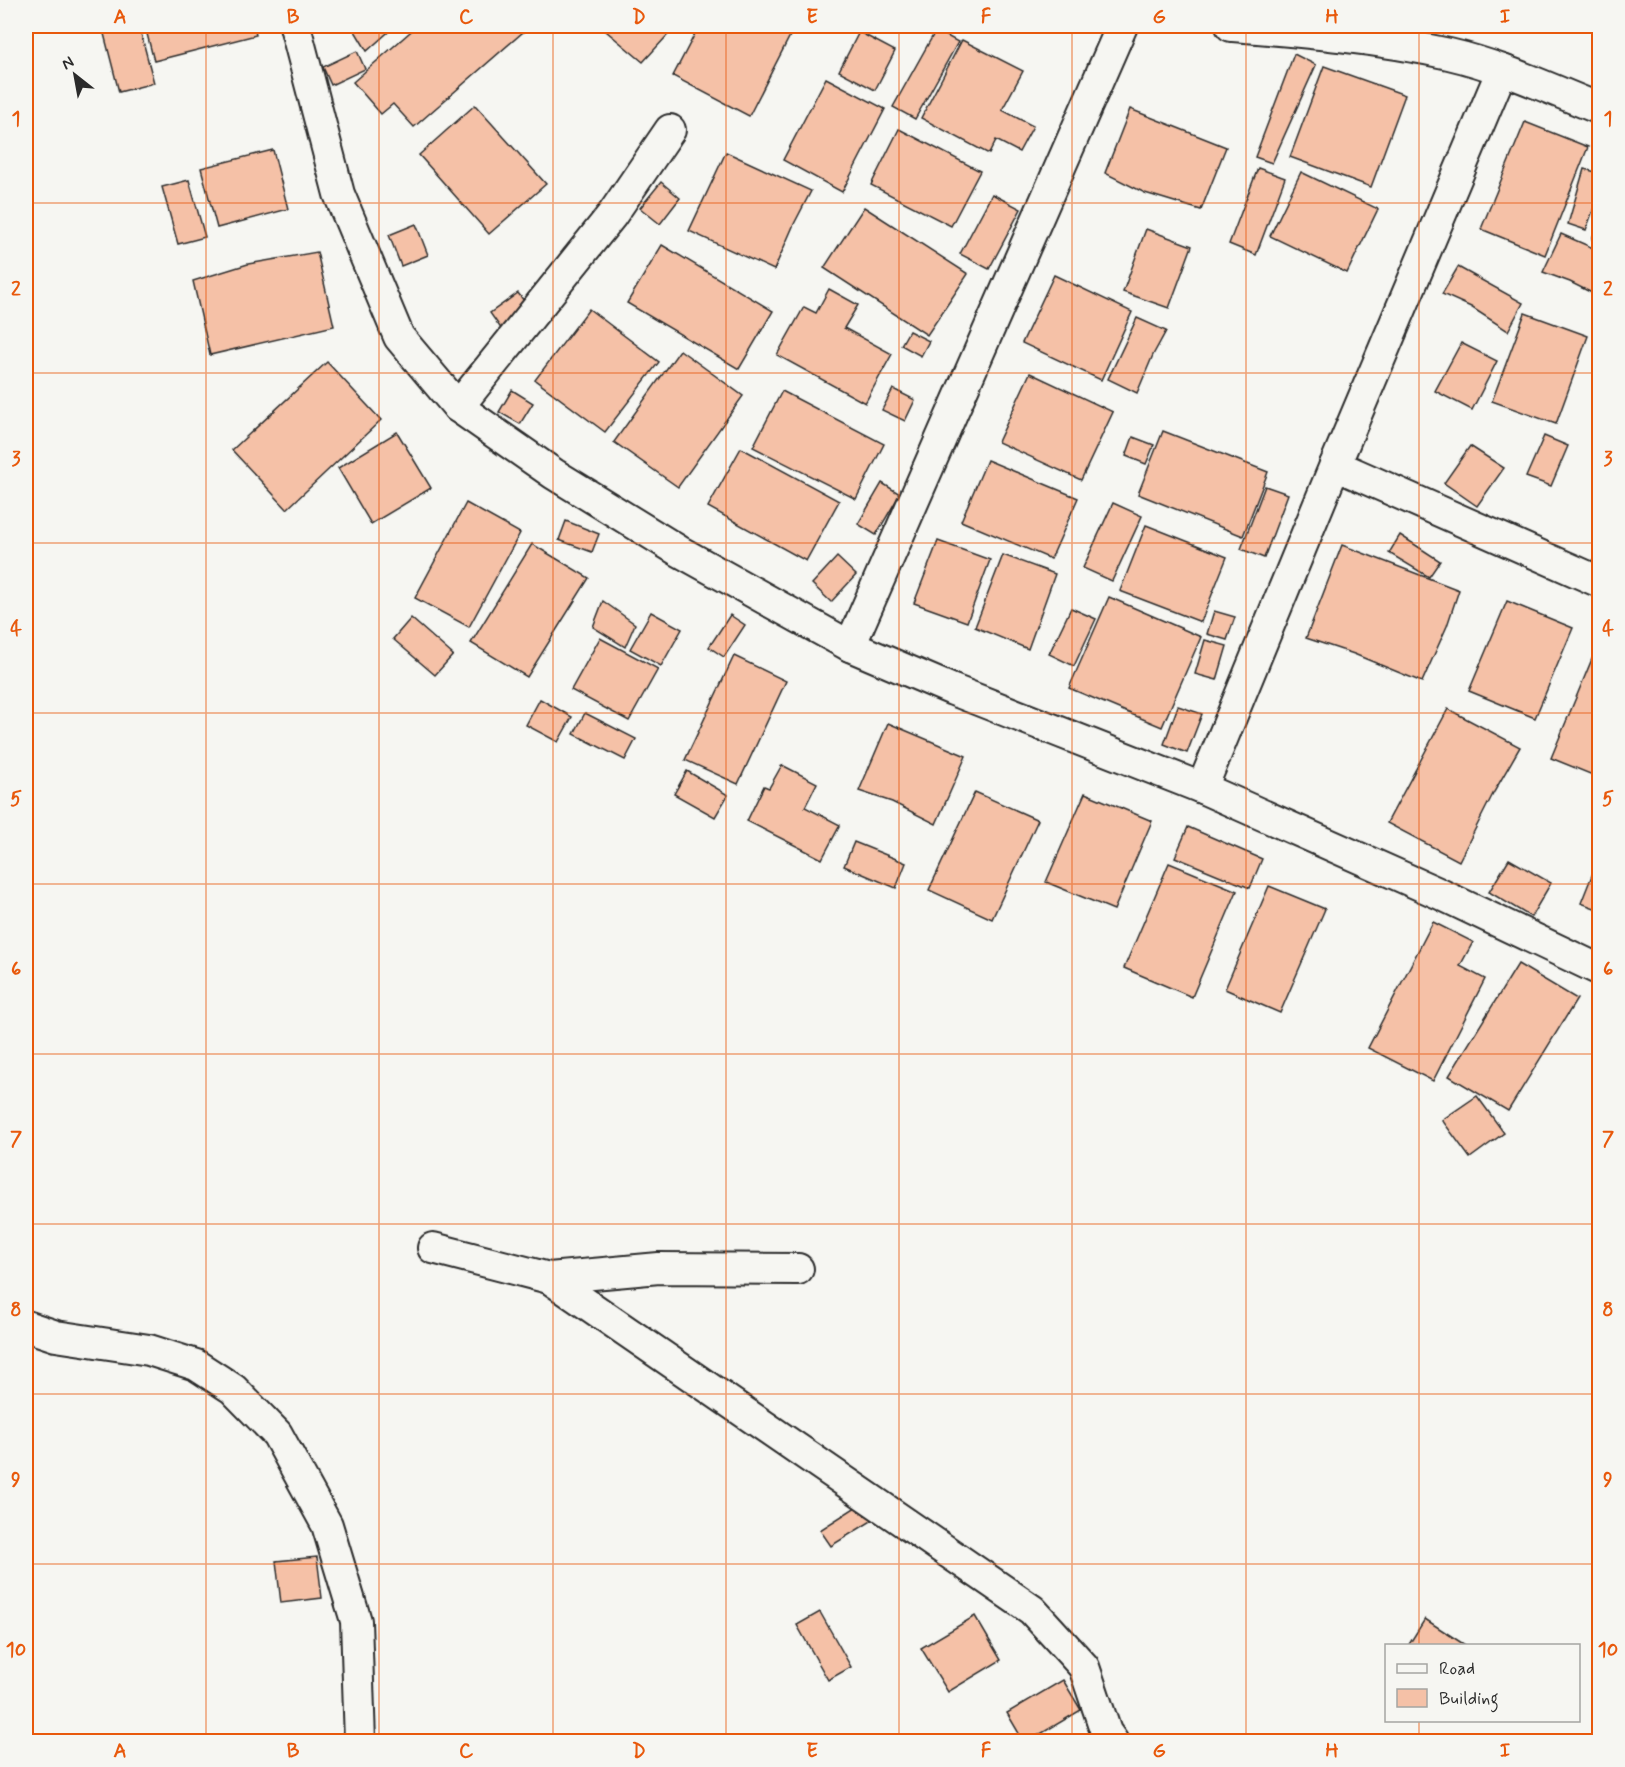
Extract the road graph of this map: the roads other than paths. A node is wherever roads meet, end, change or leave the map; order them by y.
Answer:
1 (295, 26) edge
2 (1122, 26) edge
3 (1232, 26) edge
4 (1502, 70) junction
5 (1599, 109) edge
6 (670, 130) dead end
7 (458, 407) junction
8 (1335, 465) junction
9 (1599, 582) edge
10 (850, 646) junction
11 (1202, 788) junction
12 (1599, 970) edge
13 (434, 1248) dead end
14 (798, 1269) dead end
15 (549, 1278) junction
16 (26, 1326) edge
17 (360, 1742) edge
18 (1113, 1742) edge

1 - 7 street
2 - 10 street
3 - 4 street
4 - 5 street
4 - 8 street
6 - 7 street
7 - 10 street
8 - 9 street
8 - 11 street
10 - 11 street
11 - 12 street
13 - 15 street
14 - 15 street
15 - 18 street
16 - 17 street

